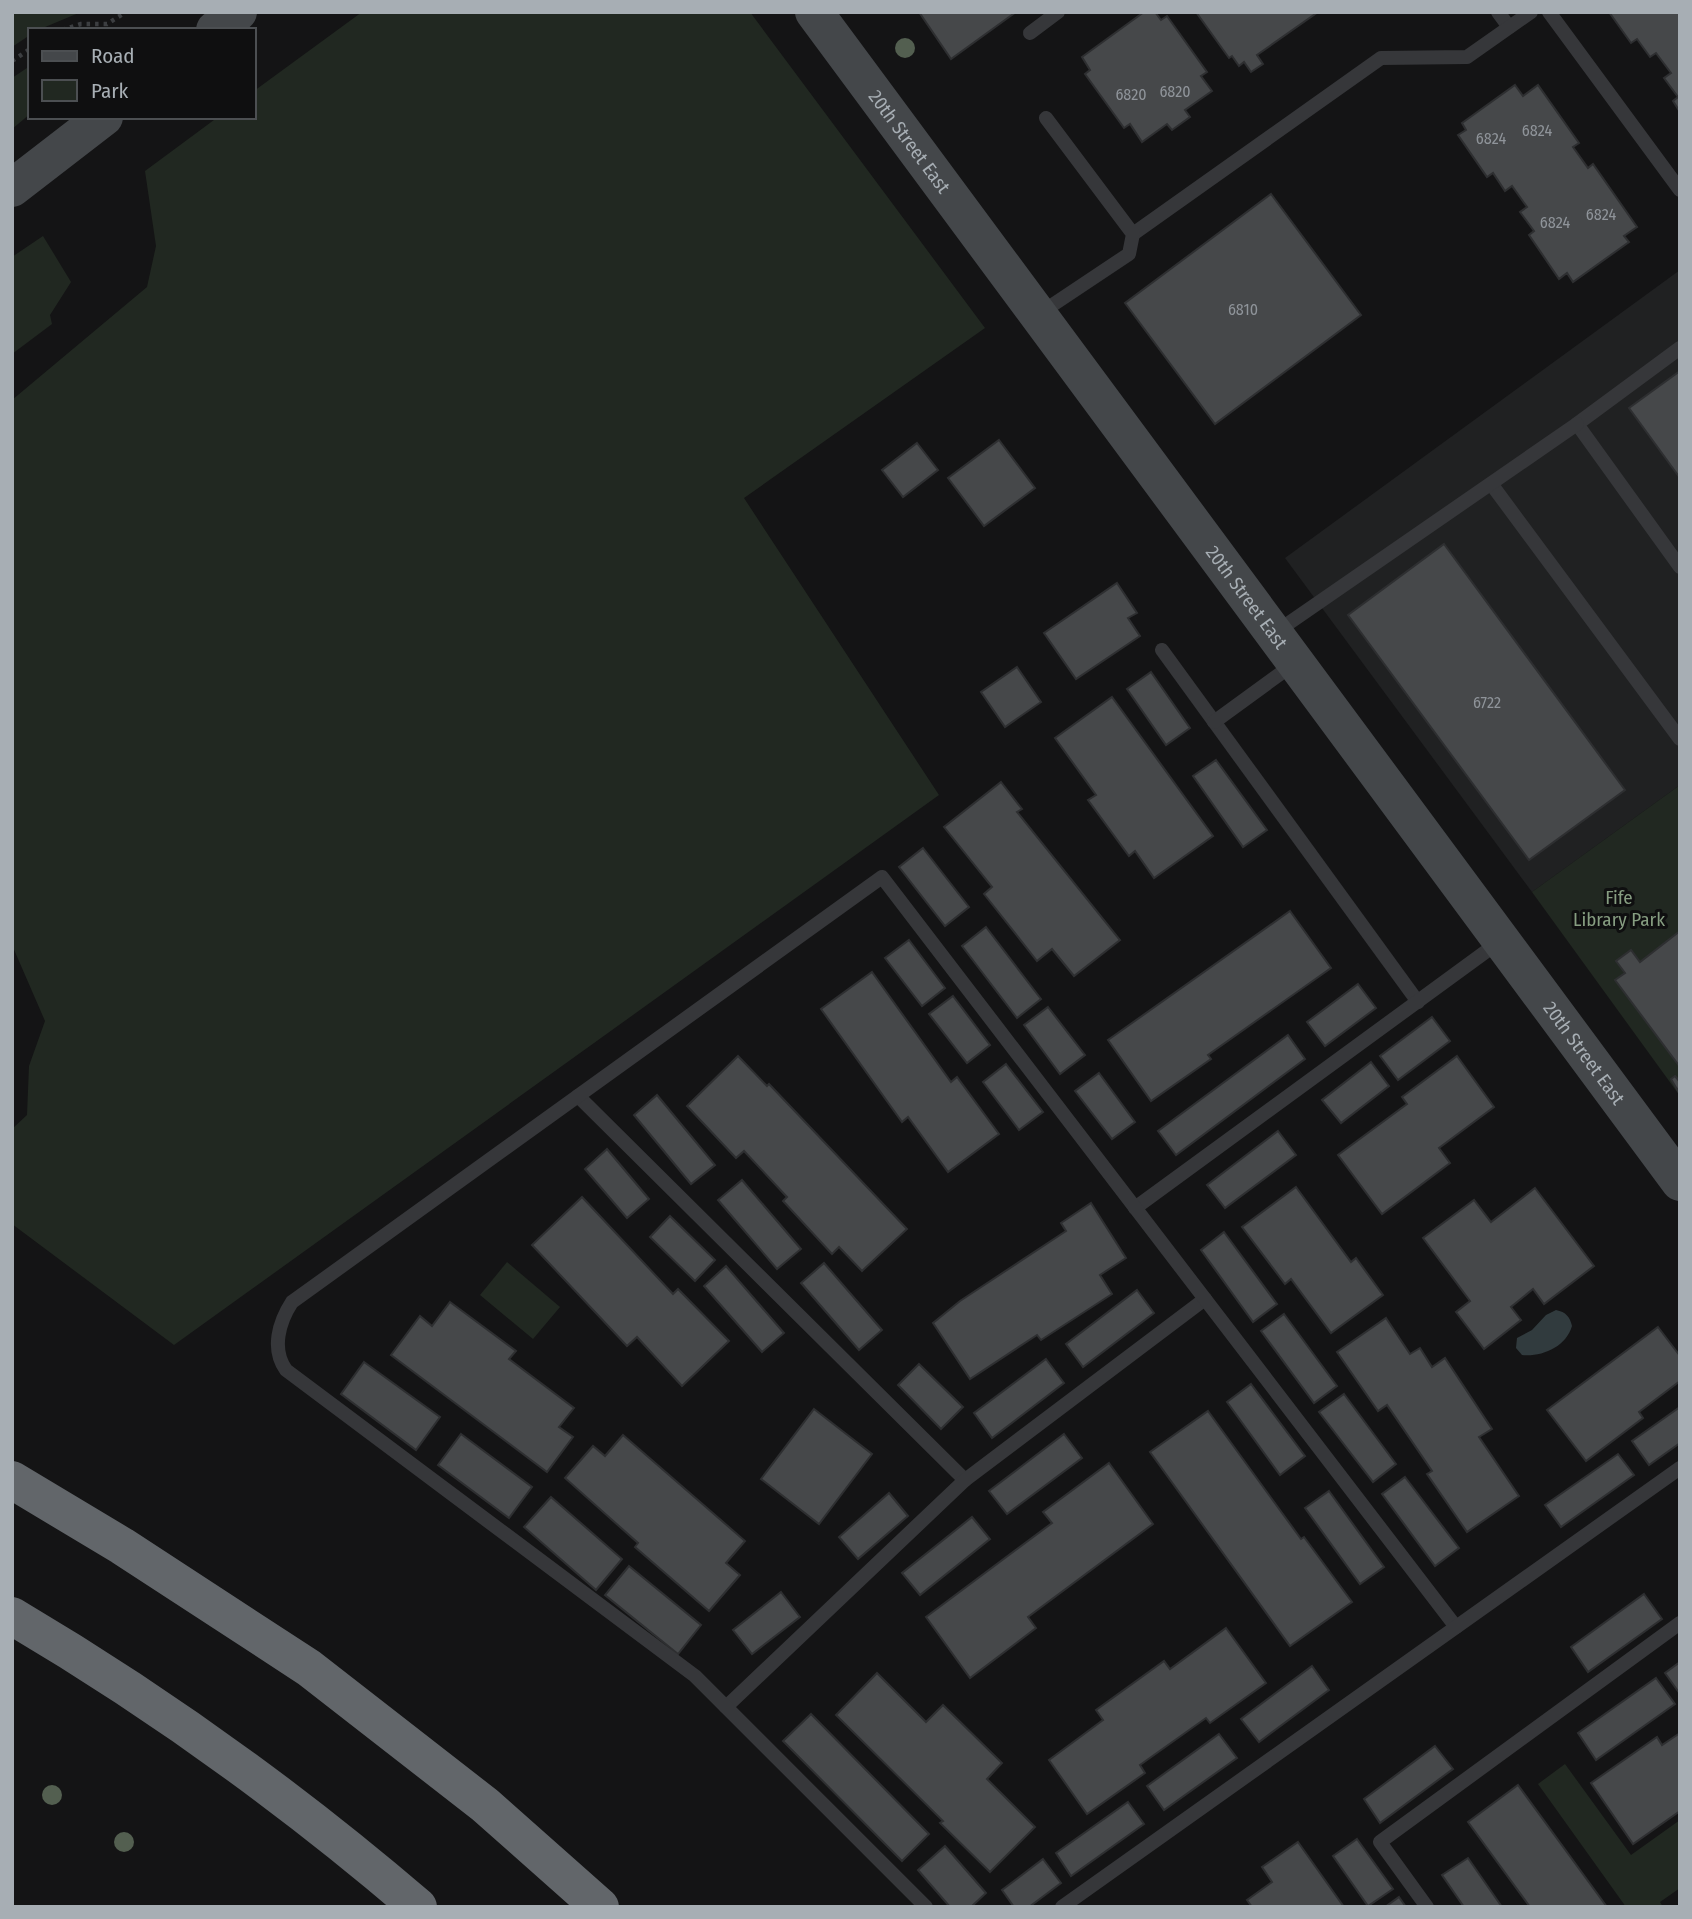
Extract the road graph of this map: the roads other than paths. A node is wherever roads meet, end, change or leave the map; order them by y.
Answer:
1 (237, 12) edge
2 (814, 12) edge
3 (1058, 12) edge
4 (1498, 12) edge
5 (1531, 12) edge
6 (1549, 12) edge
7 (1509, 27) junction
8 (217, 28) edge
9 (1031, 33) dead end
10 (1046, 118) dead end
11 (101, 119) edge
12 (12, 188) edge
13 (1680, 190) edge
14 (1133, 234) junction
15 (1038, 315) junction
16 (1680, 348) edge
17 (1577, 424) junction
18 (1492, 485) junction
19 (1680, 567) edge
20 (1284, 648) junction
21 (1162, 650) dead end
22 (1214, 722) junction
23 (1680, 738) edge
24 (1501, 941) junction
25 (1418, 1002) junction
26 (578, 1096) junction
27 (1680, 1182) edge
28 (1135, 1208) junction
29 (1205, 1299) junction
30 (1680, 1468) edge
31 (12, 1480) edge
32 (965, 1480) junction
33 (12, 1616) edge
34 (1680, 1623) edge
35 (1456, 1627) junction
36 (726, 1707) junction
37 (418, 1907) edge
38 (600, 1907) edge
39 (926, 1907) edge
40 (1062, 1907) edge
41 (1427, 1907) edge

1 - 8 main road
2 - 15 main road, 20th Street East
3 - 9 lane
4 - 7 lane
5 - 7 lane
6 - 13 lane
7 - 14 lane
10 - 14 lane
11 - 12 main road
14 - 15 lane
15 - 20 main road, 20th Street East
16 - 17 lane
17 - 18 lane
17 - 19 lane
18 - 20 lane
18 - 23 lane
20 - 22 lane
20 - 24 main road, 20th Street East
21 - 22 lane
22 - 25 lane
24 - 25 lane
24 - 27 main road, 20th Street East
25 - 28 lane
26 - 28 lane
26 - 32 lane
26 - 36 lane
28 - 29 lane
29 - 32 lane
29 - 35 lane
30 - 35 lane
31 - 38 highway
32 - 36 lane
33 - 37 highway
34 - 41 lane
35 - 40 lane
36 - 39 lane

